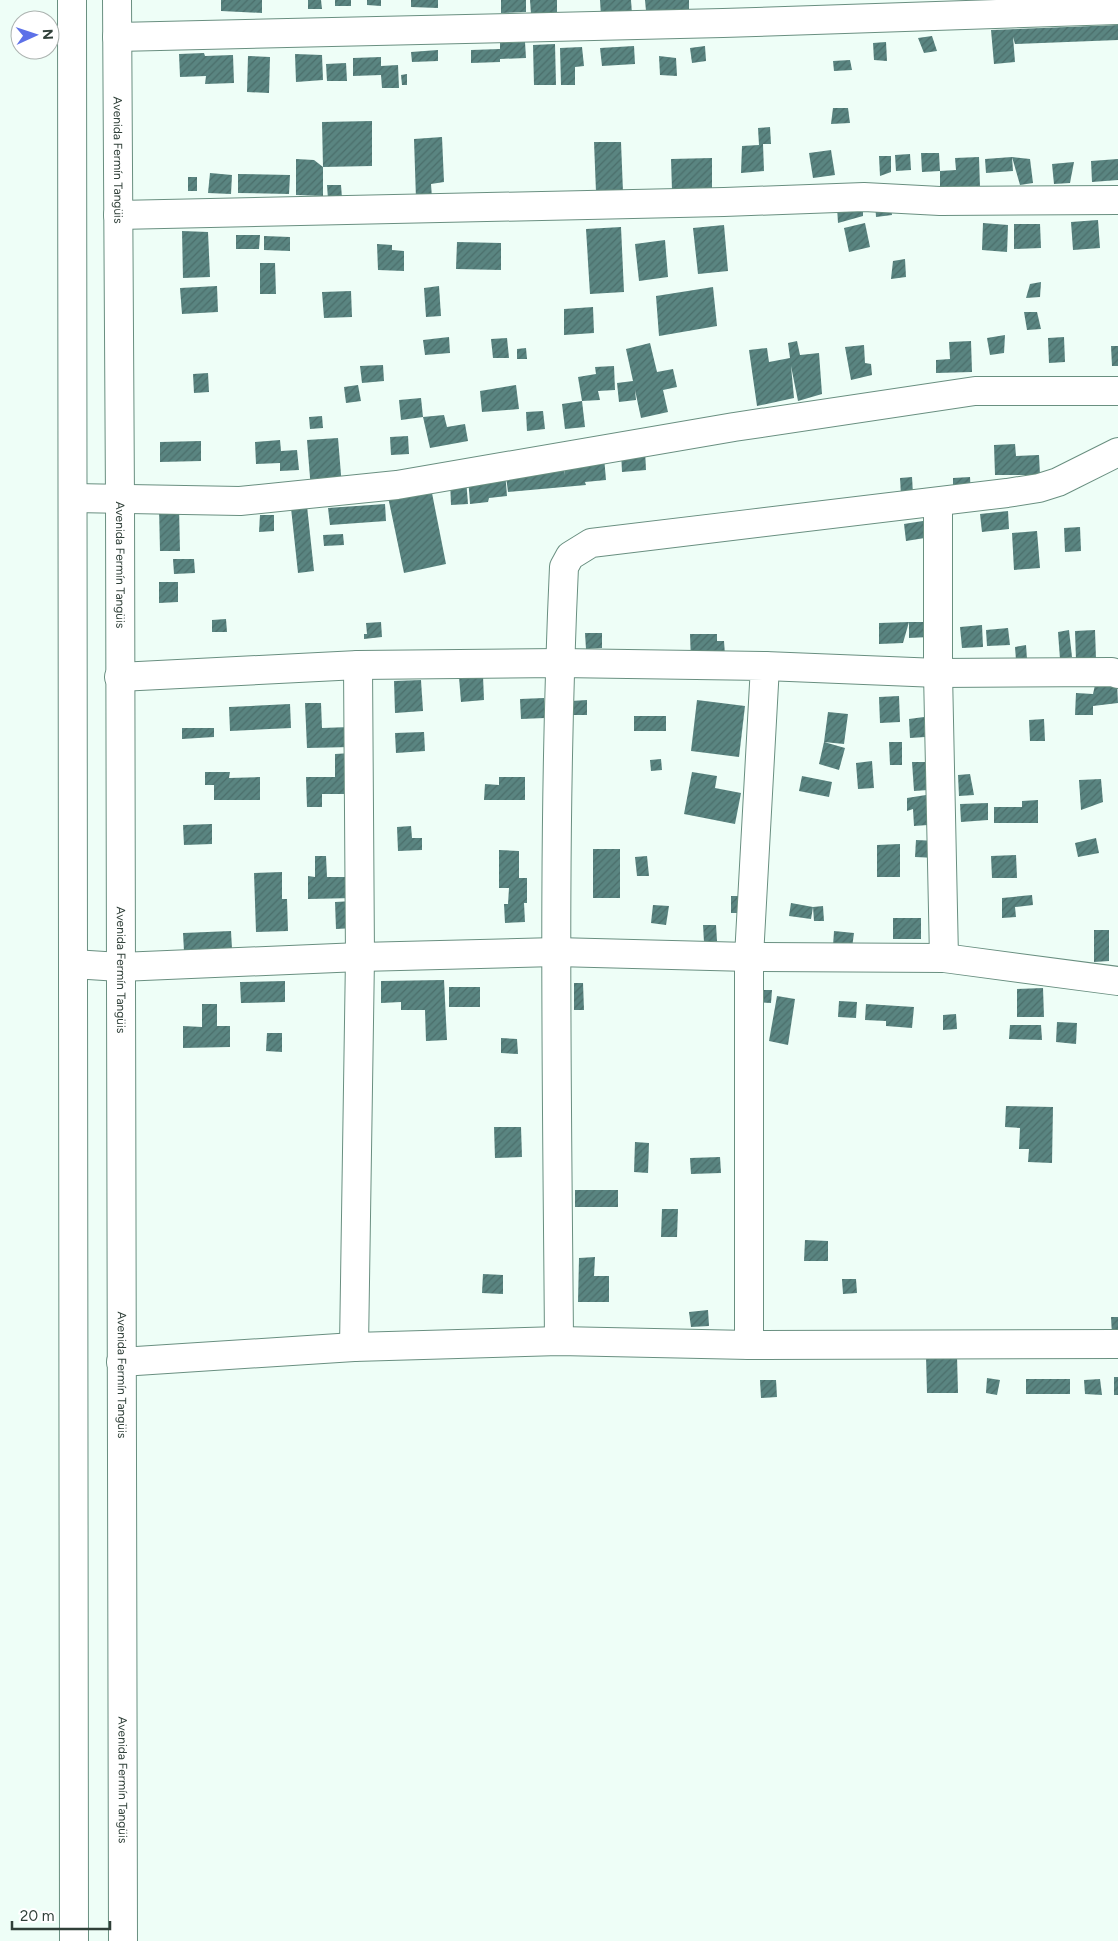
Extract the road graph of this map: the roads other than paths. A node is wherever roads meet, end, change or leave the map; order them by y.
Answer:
1 (72, 0) edge
2 (117, 0) edge
3 (1033, 6) edge
4 (1118, 10) edge
5 (117, 37) junction
6 (1118, 200) edge
7 (118, 216) junction
8 (1118, 392) edge
9 (1118, 452) edge
10 (73, 498) junction
11 (120, 500) junction
12 (938, 502) junction
13 (560, 663) junction
14 (358, 664) junction
15 (765, 666) junction
16 (938, 673) junction
17 (1118, 674) edge
18 (119, 676) junction
19 (556, 952) junction
20 (360, 957) junction
21 (750, 957) junction
22 (944, 958) junction
23 (73, 964) junction
24 (120, 966) junction
25 (1118, 981) edge
26 (559, 1341) junction
27 (1118, 1344) edge
28 (749, 1345) junction
29 (354, 1347) junction
30 (121, 1362) junction
31 (74, 1941) edge
32 (123, 1941) edge

1 - 10 street
2 - 5 street, Avenida Fermín Tangüis
3 - 4 street
3 - 5 street
5 - 7 street, Avenida Fermín Tangüis
6 - 7 street
7 - 11 street, Avenida Fermín Tangüis
8 - 11 street
9 - 12 street
10 - 11 street
10 - 23 street
11 - 18 street, Avenida Fermín Tangüis
12 - 13 street
12 - 16 street
13 - 14 street
13 - 15 street
13 - 19 street
14 - 18 street
14 - 20 street
15 - 16 street
15 - 21 street
16 - 17 street
16 - 22 street
18 - 24 street, Avenida Fermín Tangüis
19 - 20 street
19 - 21 street
19 - 26 street
20 - 24 street
20 - 29 street
21 - 22 street
21 - 28 street
22 - 25 street
23 - 24 street
23 - 31 street
24 - 30 street, Avenida Fermín Tangüis
26 - 28 street
26 - 29 street
27 - 28 street
29 - 30 street
30 - 32 street, Avenida Fermín Tangüis

